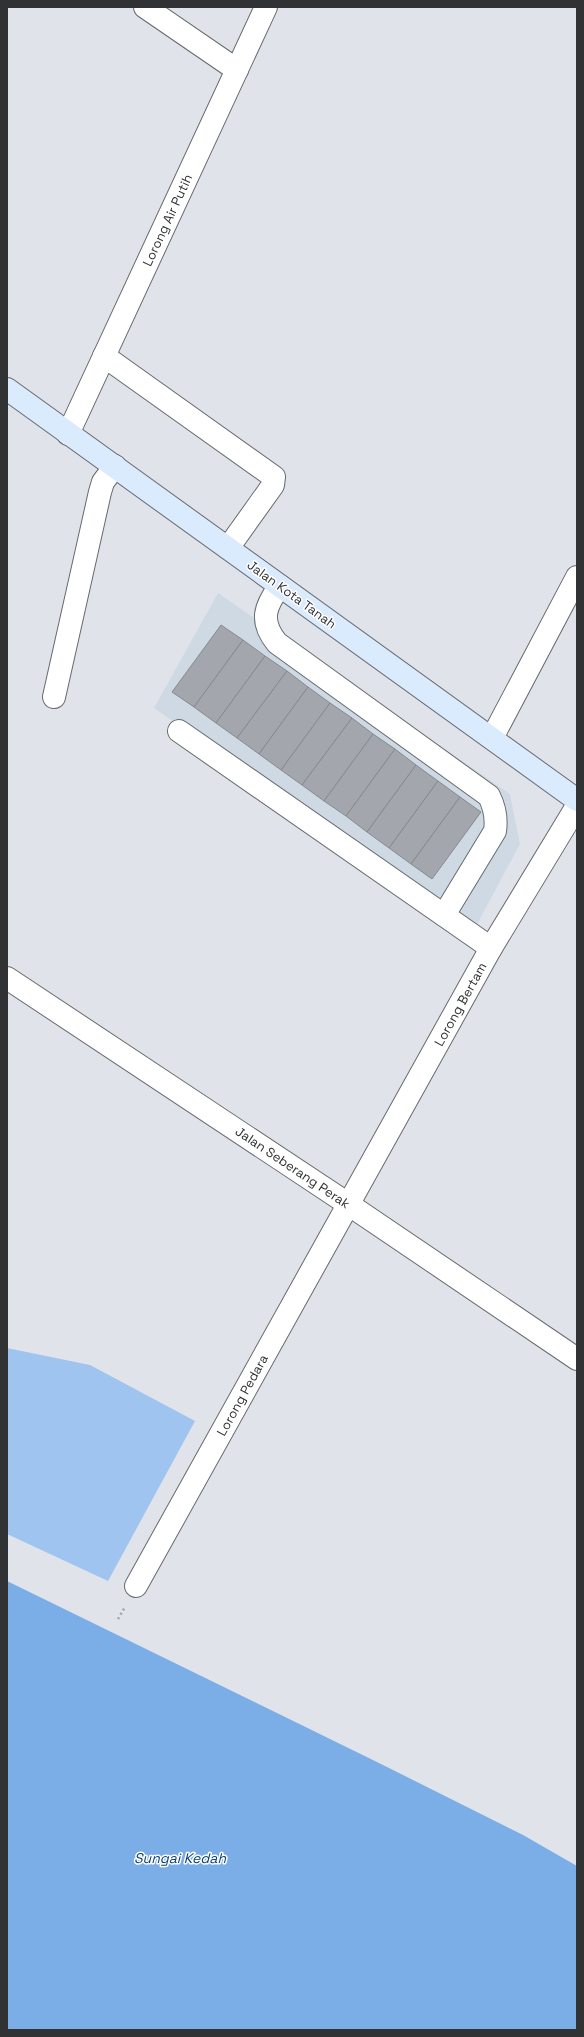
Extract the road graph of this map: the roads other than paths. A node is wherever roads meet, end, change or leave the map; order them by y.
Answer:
1 (145, 7) edge
2 (266, 7) edge
3 (237, 70) junction
4 (104, 356) junction
5 (7, 389) edge
6 (68, 434) junction
7 (115, 466) junction
8 (228, 548) junction
9 (577, 577) edge
10 (280, 586) junction
11 (54, 697) dead end
12 (179, 731) dead end
13 (492, 738) junction
14 (577, 800) edge
15 (577, 806) edge
16 (444, 915) junction
17 (491, 948) junction
18 (7, 978) edge
19 (348, 1204) junction
20 (577, 1359) edge
21 (136, 1586) dead end

1 - 3 street
2 - 3 street, Lorong Air Putih
3 - 4 street, Lorong Air Putih
4 - 6 street, Lorong Air Putih
4 - 8 street
5 - 6 street, Jalan Kota Tanah
6 - 7 street, Jalan Kota Tanah
7 - 8 street, Jalan Kota Tanah
7 - 11 street
8 - 10 street, Jalan Kota Tanah
9 - 13 street
10 - 13 street, Jalan Kota Tanah
10 - 16 street
12 - 16 street
13 - 14 street, Jalan Kota Tanah
15 - 17 street, Lorong Bertam
16 - 17 street
17 - 19 street, Lorong Bertam
18 - 19 street, Jalan Seberang Perak
19 - 20 street, Jalan Seberang Perak
19 - 21 street, Lorong Pedara

